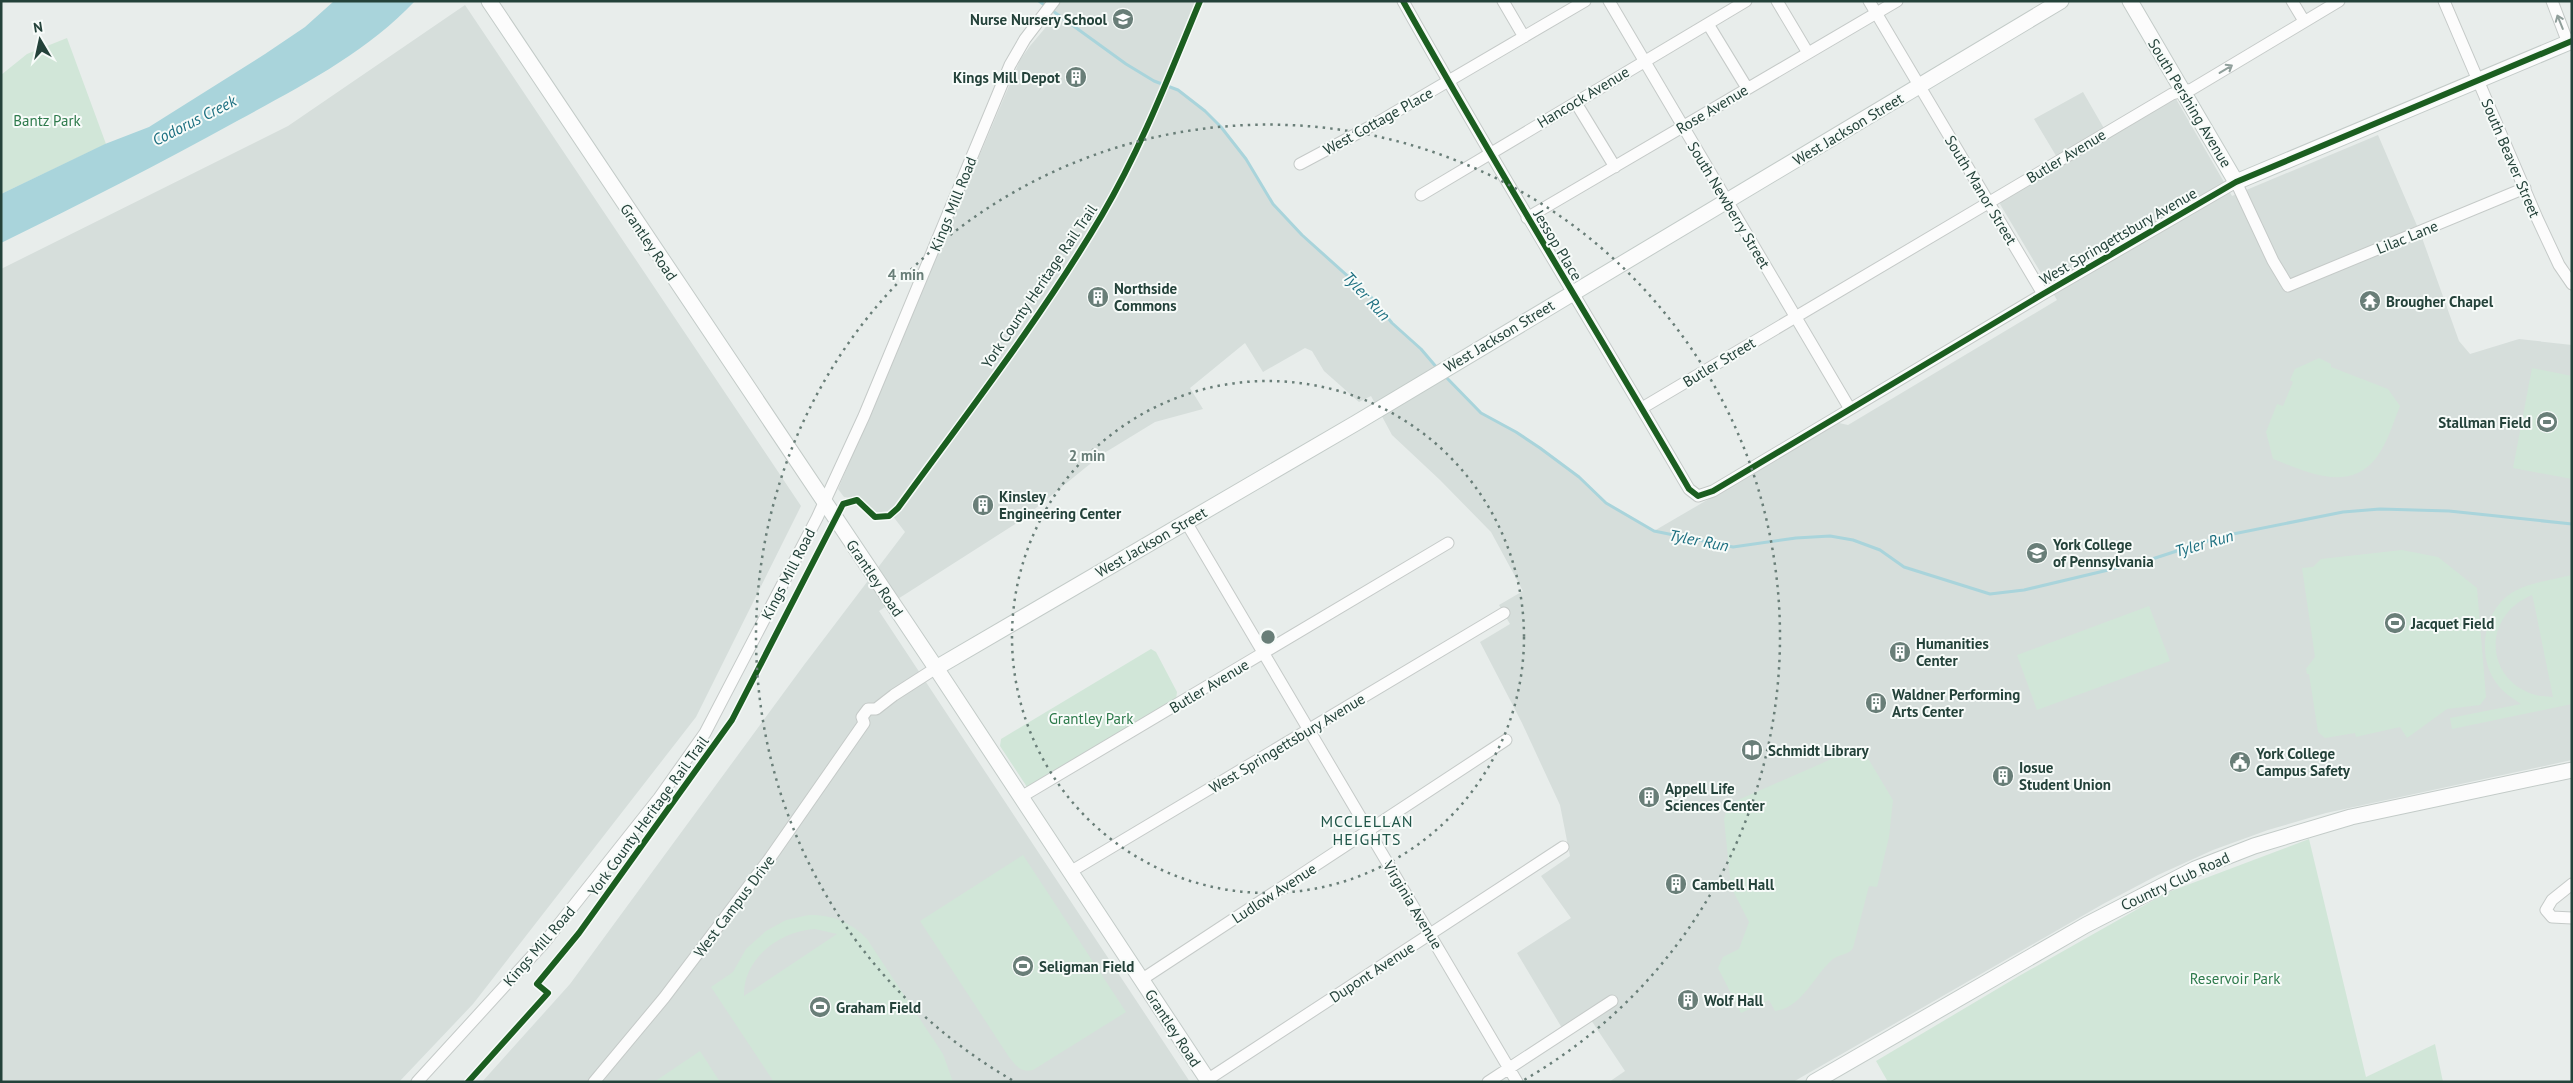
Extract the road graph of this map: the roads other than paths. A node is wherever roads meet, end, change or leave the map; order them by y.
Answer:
1 (489, 1) edge
2 (1054, 1) edge
3 (1403, 1) edge
4 (1503, 1) edge
5 (1585, 1) edge
6 (1609, 1) edge
7 (1746, 1) edge
8 (1777, 1) edge
9 (1869, 1) edge
10 (1897, 1) edge
11 (2061, 1) edge
12 (2130, 1) edge
13 (2292, 1) edge
14 (2339, 1) edge
15 (2444, 1) edge
16 (2552, 1) edge
17 (1876, 14) junction
18 (2304, 21) junction
19 (1708, 24) junction
20 (1524, 37) junction
21 (2570, 42) edge
22 (1808, 53) junction
23 (1644, 60) junction
24 (1448, 81) junction
25 (2478, 81) junction
26 (1919, 86) junction
27 (1747, 88) junction
28 (2183, 91) junction
29 (1576, 103) junction
30 (1683, 127) junction
31 (1489, 153) junction
32 (1300, 164) dead end
33 (1615, 167) junction
34 (2236, 182) junction
35 (2525, 188) junction
36 (1421, 195) dead end
37 (1727, 201) junction
38 (1988, 202) junction
39 (1527, 218) junction
40 (2572, 284) edge
41 (2288, 286) joint
42 (1573, 292) junction
43 (2043, 294) junction
44 (1795, 317) junction
45 (1642, 408) junction
46 (1850, 409) junction
47 (1698, 496) joint
48 (824, 502) junction
49 (1186, 522) junction
50 (1448, 543) dead end
51 (1504, 614) dead end
52 (1263, 654) junction
53 (936, 668) junction
54 (1308, 730) junction
55 (1506, 740) dead end
56 (2572, 770) edge
57 (1021, 797) junction
58 (1369, 831) junction
59 (1563, 848) dead end
60 (1070, 872) junction
61 (2572, 884) edge
62 (2572, 918) edge
63 (1430, 934) junction
64 (1141, 980) junction
65 (1612, 1001) dead end
66 (1508, 1068) junction
67 (1208, 1081) edge
68 (417, 1082) edge
69 (594, 1082) edge
70 (1488, 1082) edge
71 (1517, 1082) edge
72 (1814, 1082) edge

1 - 48 street, Grantley Road
2 - 48 street, Kings Mill Road
3 - 24 street, Jessop Place
4 - 20 street
5 - 20 street, West Cottage Place
6 - 23 street, South Newberry Street
7 - 19 street, Hancock Avenue
8 - 22 street
9 - 17 street, South Manor Street
10 - 17 street, Rose Avenue
11 - 26 street, West Jackson Street
12 - 28 street, South Pershing Avenue
13 - 18 street
14 - 18 street, Butler Avenue
15 - 25 street, South Beaver Street
21 -> 16 street
17 - 22 street, Rose Avenue
17 - 26 street, South Manor Street
28 -> 18 street, Butler Avenue
19 - 23 street, Hancock Avenue
19 - 27 street
20 - 24 street, West Cottage Place
21 - 25 street, West Springettsbury Avenue
22 - 27 street, Rose Avenue
23 - 29 street, Hancock Avenue
23 - 30 street, South Newberry Street
24 - 31 street, Jessop Place
24 - 32 street, West Cottage Place
25 - 34 street, West Springettsbury Avenue
25 - 35 street, South Beaver Street
26 - 37 street, West Jackson Street
26 - 38 street, South Manor Street
27 - 30 street, Rose Avenue
28 - 34 street, South Pershing Avenue
28 - 38 street, Butler Avenue
29 - 31 street, Hancock Avenue
29 - 33 street
30 - 33 street, Rose Avenue
30 - 37 street, South Newberry Street
31 - 36 street, Hancock Avenue
31 - 39 street, Jessop Place
33 - 39 street, Rose Avenue
34 - 41 street, South Pershing Avenue
34 - 43 street, West Springettsbury Avenue
35 - 40 street, South Beaver Street
35 - 41 street, Lilac Lane
37 - 42 street, West Jackson Street
37 - 44 street, South Newberry Street
38 - 43 street, South Manor Street
38 - 44 street, Butler Avenue
39 - 42 street, Jessop Place
42 - 45 street, Jessop Place
42 - 49 street, West Jackson Street
43 - 46 street, West Springettsbury Avenue
44 - 45 street, Butler Street
44 - 46 street, South Newberry Street
45 - 47 street, Jessop Place
46 - 47 street, West Springettsbury Avenue
48 - 53 street, Grantley Road
48 - 68 street, Kings Mill Road
49 - 52 street, Virginia Avenue
49 - 53 street, West Jackson Street
50 - 52 street, Butler Avenue
51 - 54 street, West Springettsbury Avenue
52 - 54 street, Virginia Avenue
52 - 57 street, Butler Avenue
53 - 57 street, Grantley Road
53 - 69 street, West Campus Drive
54 - 58 street, Virginia Avenue
54 - 60 street, West Springettsbury Avenue
55 - 58 street, Ludlow Avenue
56 - 72 street, Country Club Road
57 - 60 street, Grantley Road
58 - 63 street, Virginia Avenue
58 - 64 street, Ludlow Avenue
59 - 63 street, Dupont Avenue
60 - 64 street, Grantley Road
61 - 62 street
63 - 66 street, Virginia Avenue
63 - 67 street, Dupont Avenue
64 - 67 street, Grantley Road
65 - 66 street
66 - 70 street
66 - 71 street, Virginia Avenue

